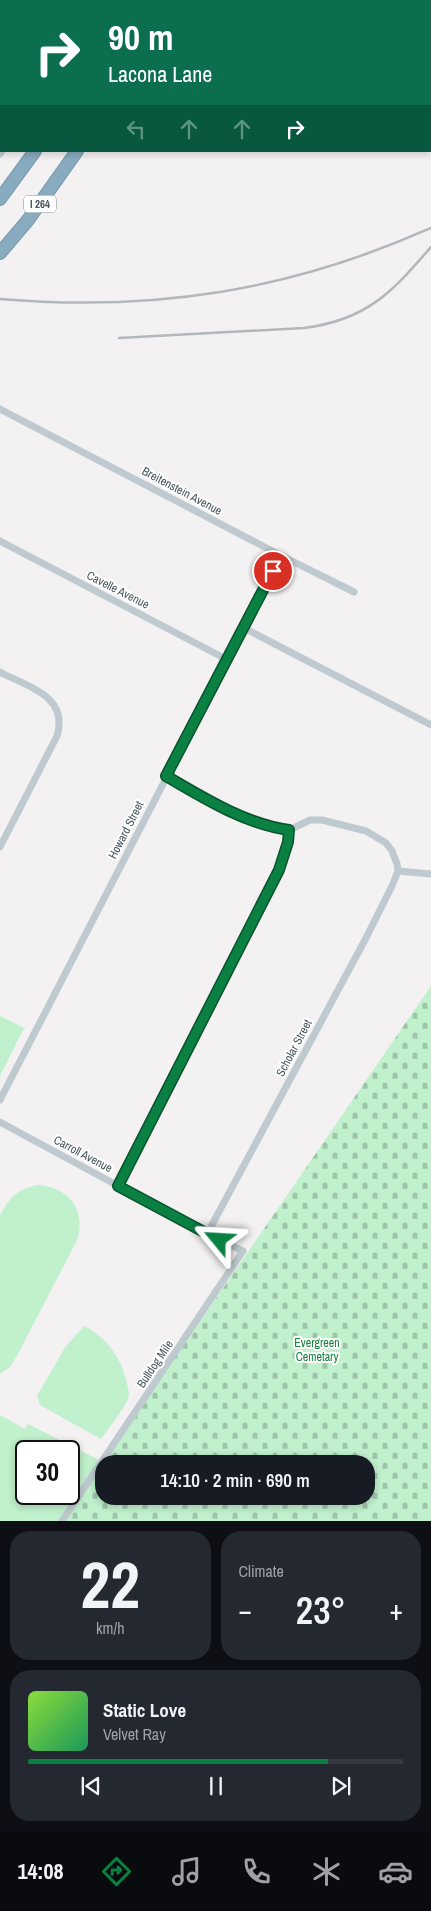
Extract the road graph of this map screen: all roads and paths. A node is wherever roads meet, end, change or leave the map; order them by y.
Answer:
1 (34, 152) edge
2 (76, 152) edge
3 (0, 199) edge
4 (0, 253) edge
5 (0, 409) edge
6 (0, 540) edge
7 (273, 571) dead end
8 (354, 592) dead end
9 (244, 628) junction
10 (226, 659) junction
11 (0, 672) edge
12 (431, 725) edge
13 (166, 776) junction
14 (289, 830) junction
15 (0, 847) edge
16 (398, 871) junction
17 (431, 874) edge
18 (0, 1100) edge
19 (0, 1122) edge
20 (118, 1186) junction
21 (207, 1234) junction
22 (62, 1521) edge

1 - 3 highway, I 264
2 - 4 highway, I 264
5 - 8 street, Breitenstein Avenue
6 - 10 street, Cavelle Avenue
7 - 9 street, Howard Street
9 - 10 street, Howard Street
9 - 12 street
10 - 13 street, Howard Street
11 - 15 street
13 - 14 street
13 - 18 street, Howard Street
14 - 16 street
14 - 20 street
16 - 17 street
16 - 21 street, Scholar Street
19 - 20 street, Carroll Avenue
20 - 21 street, Carroll Avenue
21 - 22 street, Bulldog Mile

